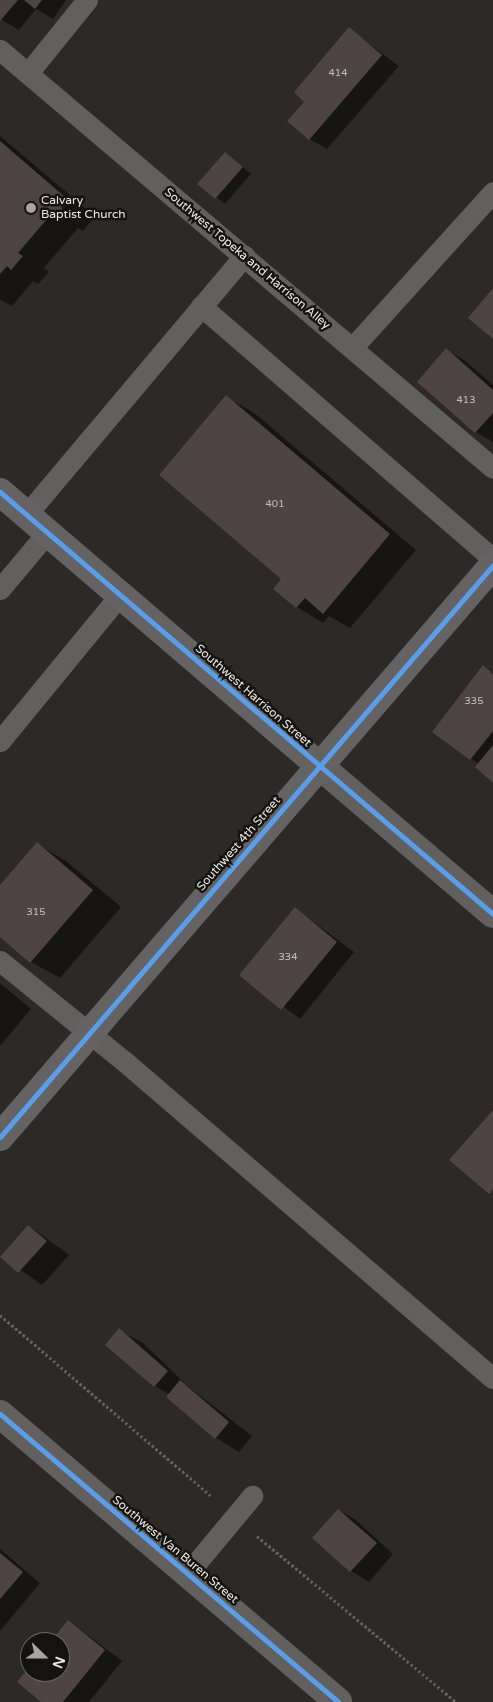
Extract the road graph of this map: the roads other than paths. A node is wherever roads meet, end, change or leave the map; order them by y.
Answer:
1 (87, 0) edge
2 (0, 50) edge
3 (28, 73) junction
4 (493, 192) edge
5 (244, 256) junction
6 (201, 306) junction
7 (352, 348) junction
8 (493, 468) edge
9 (0, 492) edge
10 (26, 515) junction
11 (47, 533) junction
12 (493, 559) edge
13 (493, 565) edge
14 (0, 589) edge
15 (120, 595) junction
16 (0, 741) edge
17 (321, 767) junction
18 (493, 914) edge
19 (0, 961) edge
20 (88, 1034) junction
21 (0, 1137) edge
22 (493, 1378) edge
23 (0, 1414) edge
24 (252, 1496) dead end
25 (188, 1574) junction
26 (338, 1702) edge

1 - 3 lane
2 - 3 lane, Southwest Topeka and Harrison Alley
3 - 5 lane, Southwest Topeka and Harrison Alley
4 - 7 lane
5 - 6 lane
5 - 7 lane, Southwest Topeka and Harrison Alley
6 - 10 lane
6 - 12 lane
7 - 8 lane, Southwest Topeka and Harrison Alley
9 - 10 street, Southwest Harrison Street
10 - 11 street, Southwest Harrison Street
11 - 14 lane
11 - 15 street, Southwest Harrison Street
13 - 17 street, Southwest 4th Street
15 - 16 lane
15 - 17 street, Southwest Harrison Street
17 - 18 street, Southwest Harrison Street
17 - 20 street, Southwest 4th Street
19 - 20 lane
20 - 21 street, Southwest 4th Street
20 - 22 lane
23 - 25 street, Southwest Van Buren Street
24 - 25 lane
25 - 26 street, Southwest Van Buren Street

